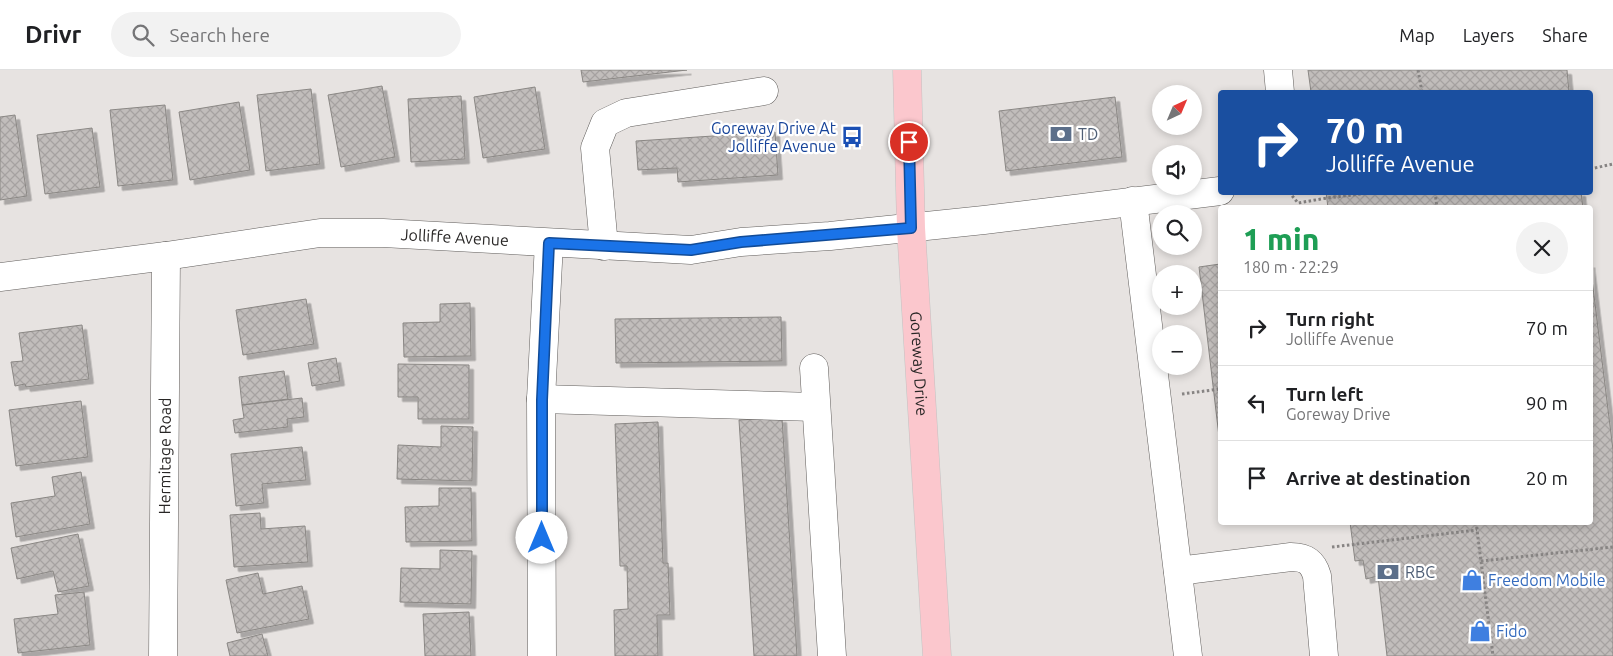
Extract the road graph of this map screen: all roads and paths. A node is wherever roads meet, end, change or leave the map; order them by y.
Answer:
1 (906, 70) edge
2 (1278, 70) edge
3 (1418, 70) edge
4 (1280, 90) edge
5 (1422, 90) edge
6 (764, 91) dead end
7 (1613, 164) edge
8 (1593, 168) edge
9 (1218, 191) edge
10 (1291, 195) edge
11 (1352, 195) edge
12 (1133, 201) junction
13 (911, 228) junction
14 (549, 243) junction
15 (604, 246) junction
16 (166, 256) junction
17 (0, 277) edge
18 (814, 368) dead end
19 (1218, 389) edge
20 (1157, 397) junction
21 (542, 400) junction
22 (815, 407) junction
23 (1476, 525) edge
24 (1477, 530) junction
25 (1613, 547) edge
26 (1481, 562) junction
27 (1178, 571) junction
28 (1317, 576) junction
29 (163, 656) edge
30 (542, 656) edge
31 (832, 656) edge
32 (937, 656) edge
33 (1188, 656) edge
34 (1324, 656) edge
35 (1493, 656) edge

1 - 13 main road, Goreway Drive
2 - 4 street
3 - 5 path
6 - 15 street
7 - 8 path
9 - 12 street, Jolliffe Avenue
10 - 11 path
12 - 13 street, Jolliffe Avenue
12 - 20 street
13 - 15 street, Jolliffe Avenue
13 - 32 main road, Goreway Drive
14 - 15 street, Jolliffe Avenue
14 - 16 street, Jolliffe Avenue
14 - 21 street
16 - 17 street, Jolliffe Avenue
16 - 29 street, Hermitage Road
18 - 22 street
19 - 20 path
20 - 27 street
21 - 22 street
21 - 30 street
22 - 31 street
23 - 24 path
24 - 26 path
24 - 28 path
25 - 26 path
26 - 35 path
27 - 28 street
27 - 33 street
28 - 34 street

